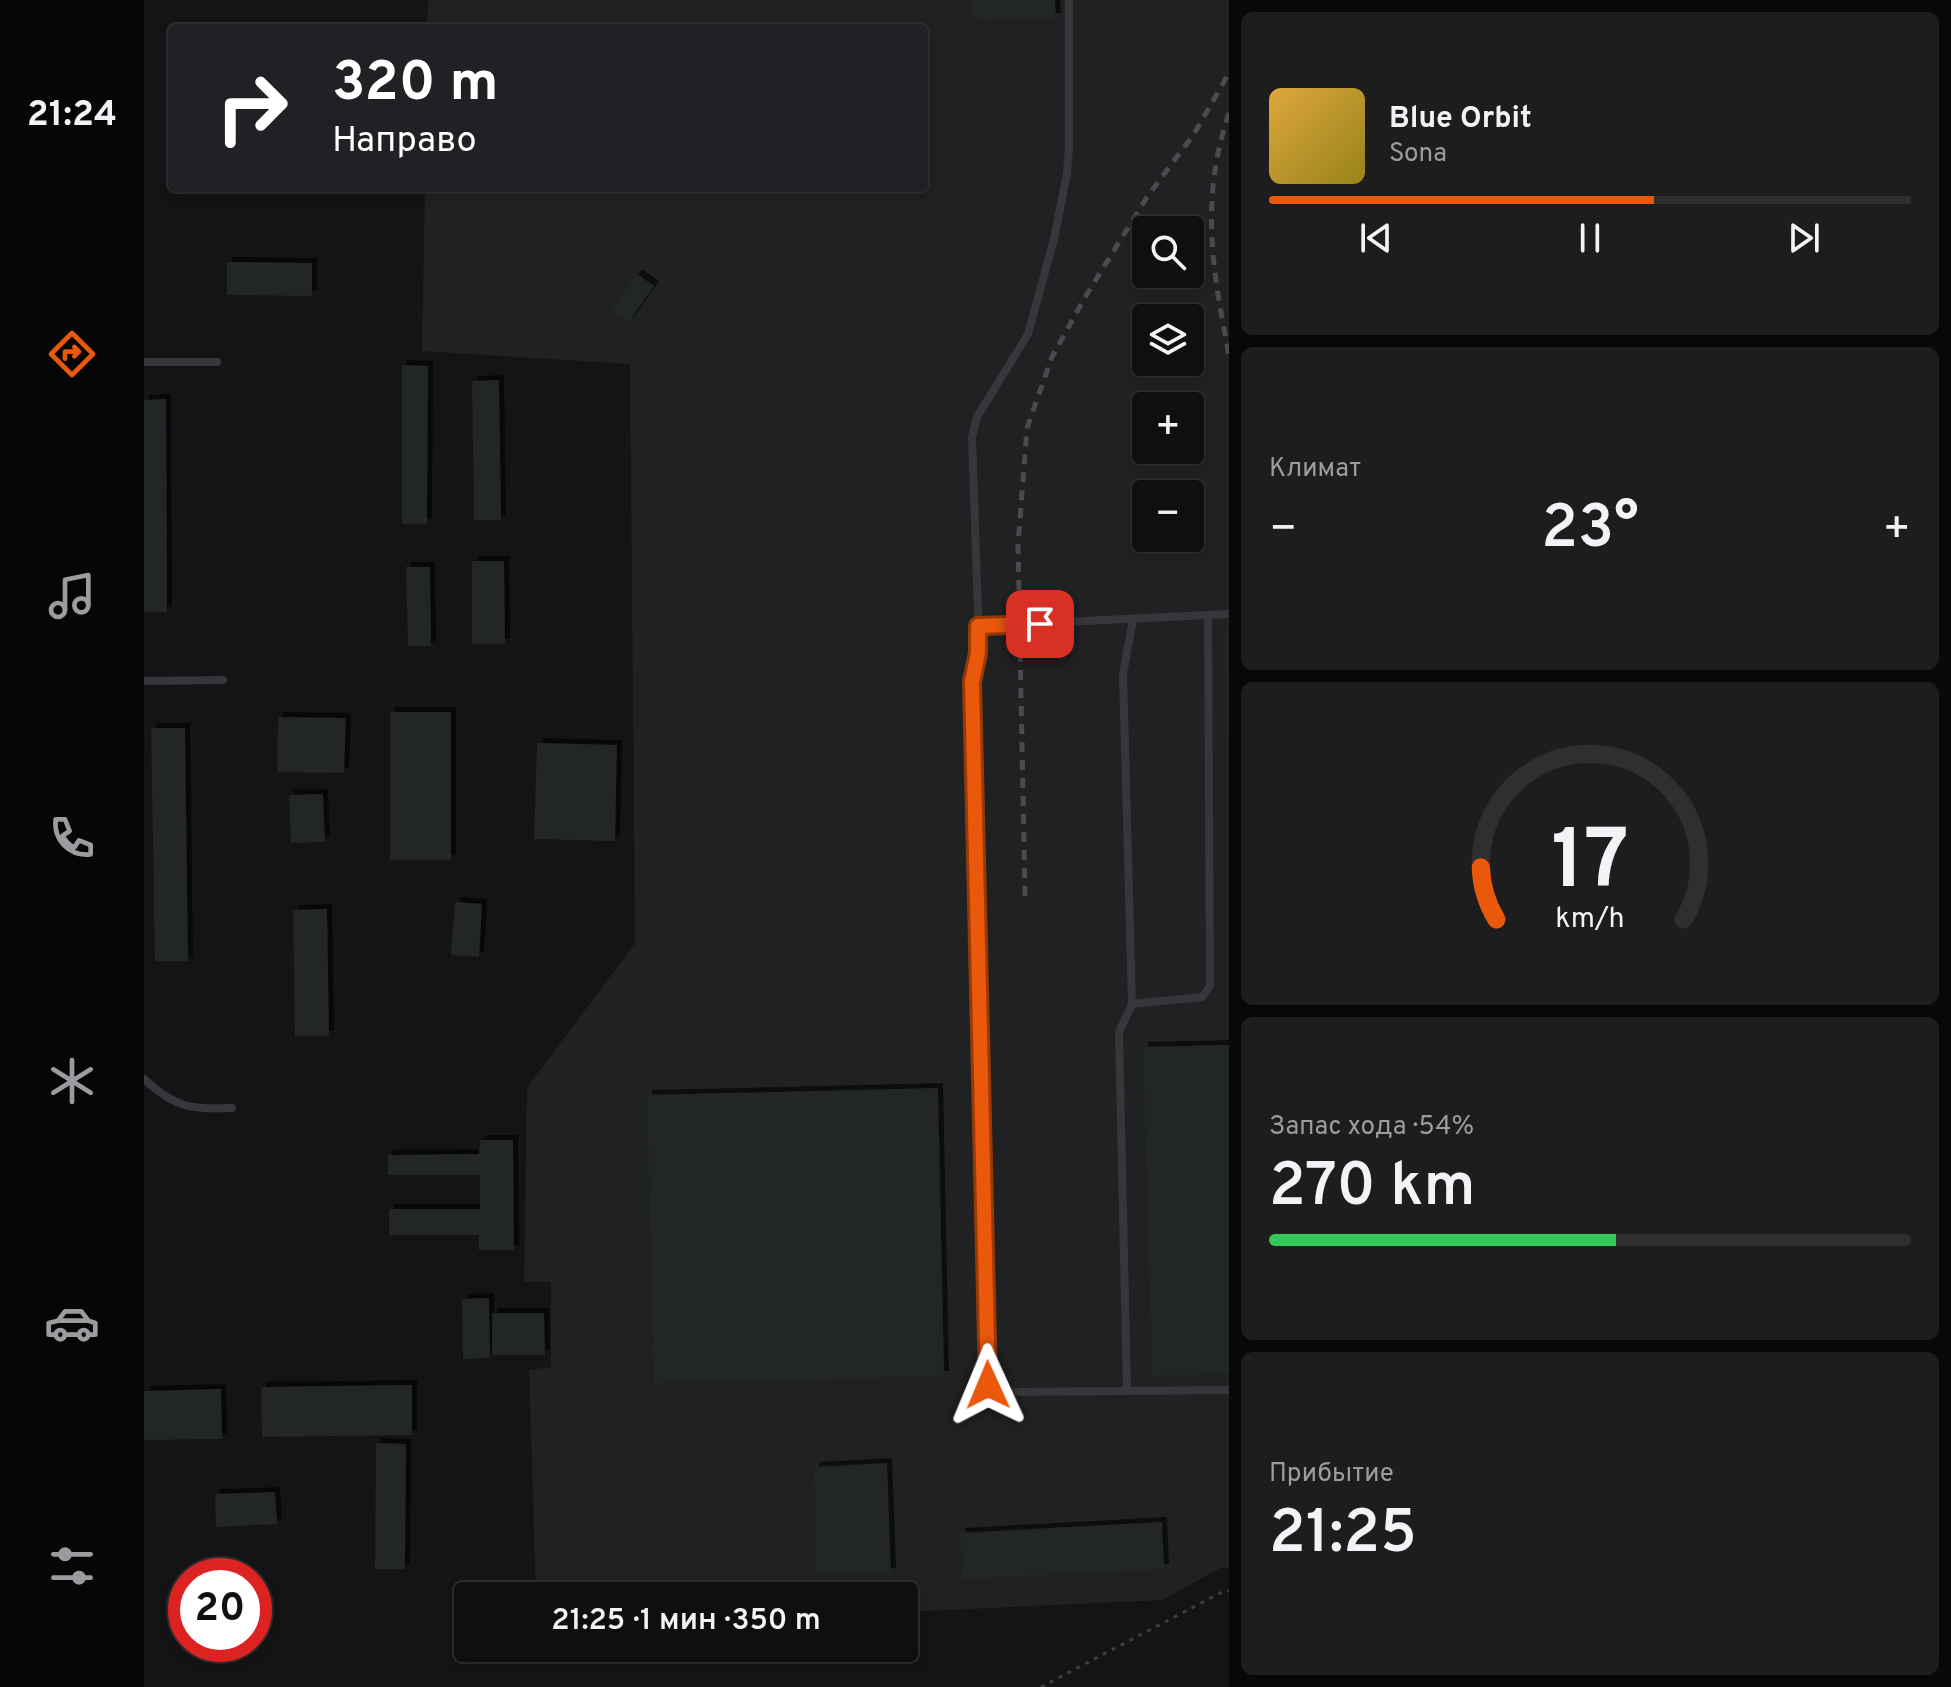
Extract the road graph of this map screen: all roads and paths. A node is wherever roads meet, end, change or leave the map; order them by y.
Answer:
1 (1069, 0) edge
2 (144, 362) edge
3 (217, 362) dead end
4 (1229, 614) edge
5 (1208, 617) junction
6 (1133, 619) junction
7 (978, 626) junction
8 (223, 680) dead end
9 (144, 681) edge
10 (1132, 1004) junction
11 (144, 1079) edge
12 (232, 1108) dead end
13 (1229, 1390) edge
14 (1127, 1391) junction
15 (1229, 1591) edge
16 (1041, 1687) edge

1 - 7 lane
2 - 3 lane
4 - 5 lane
5 - 6 lane
5 - 10 lane
6 - 7 lane
6 - 10 lane
7 - 14 lane
8 - 9 lane
10 - 14 lane
11 - 12 lane
13 - 14 lane
15 - 16 path

